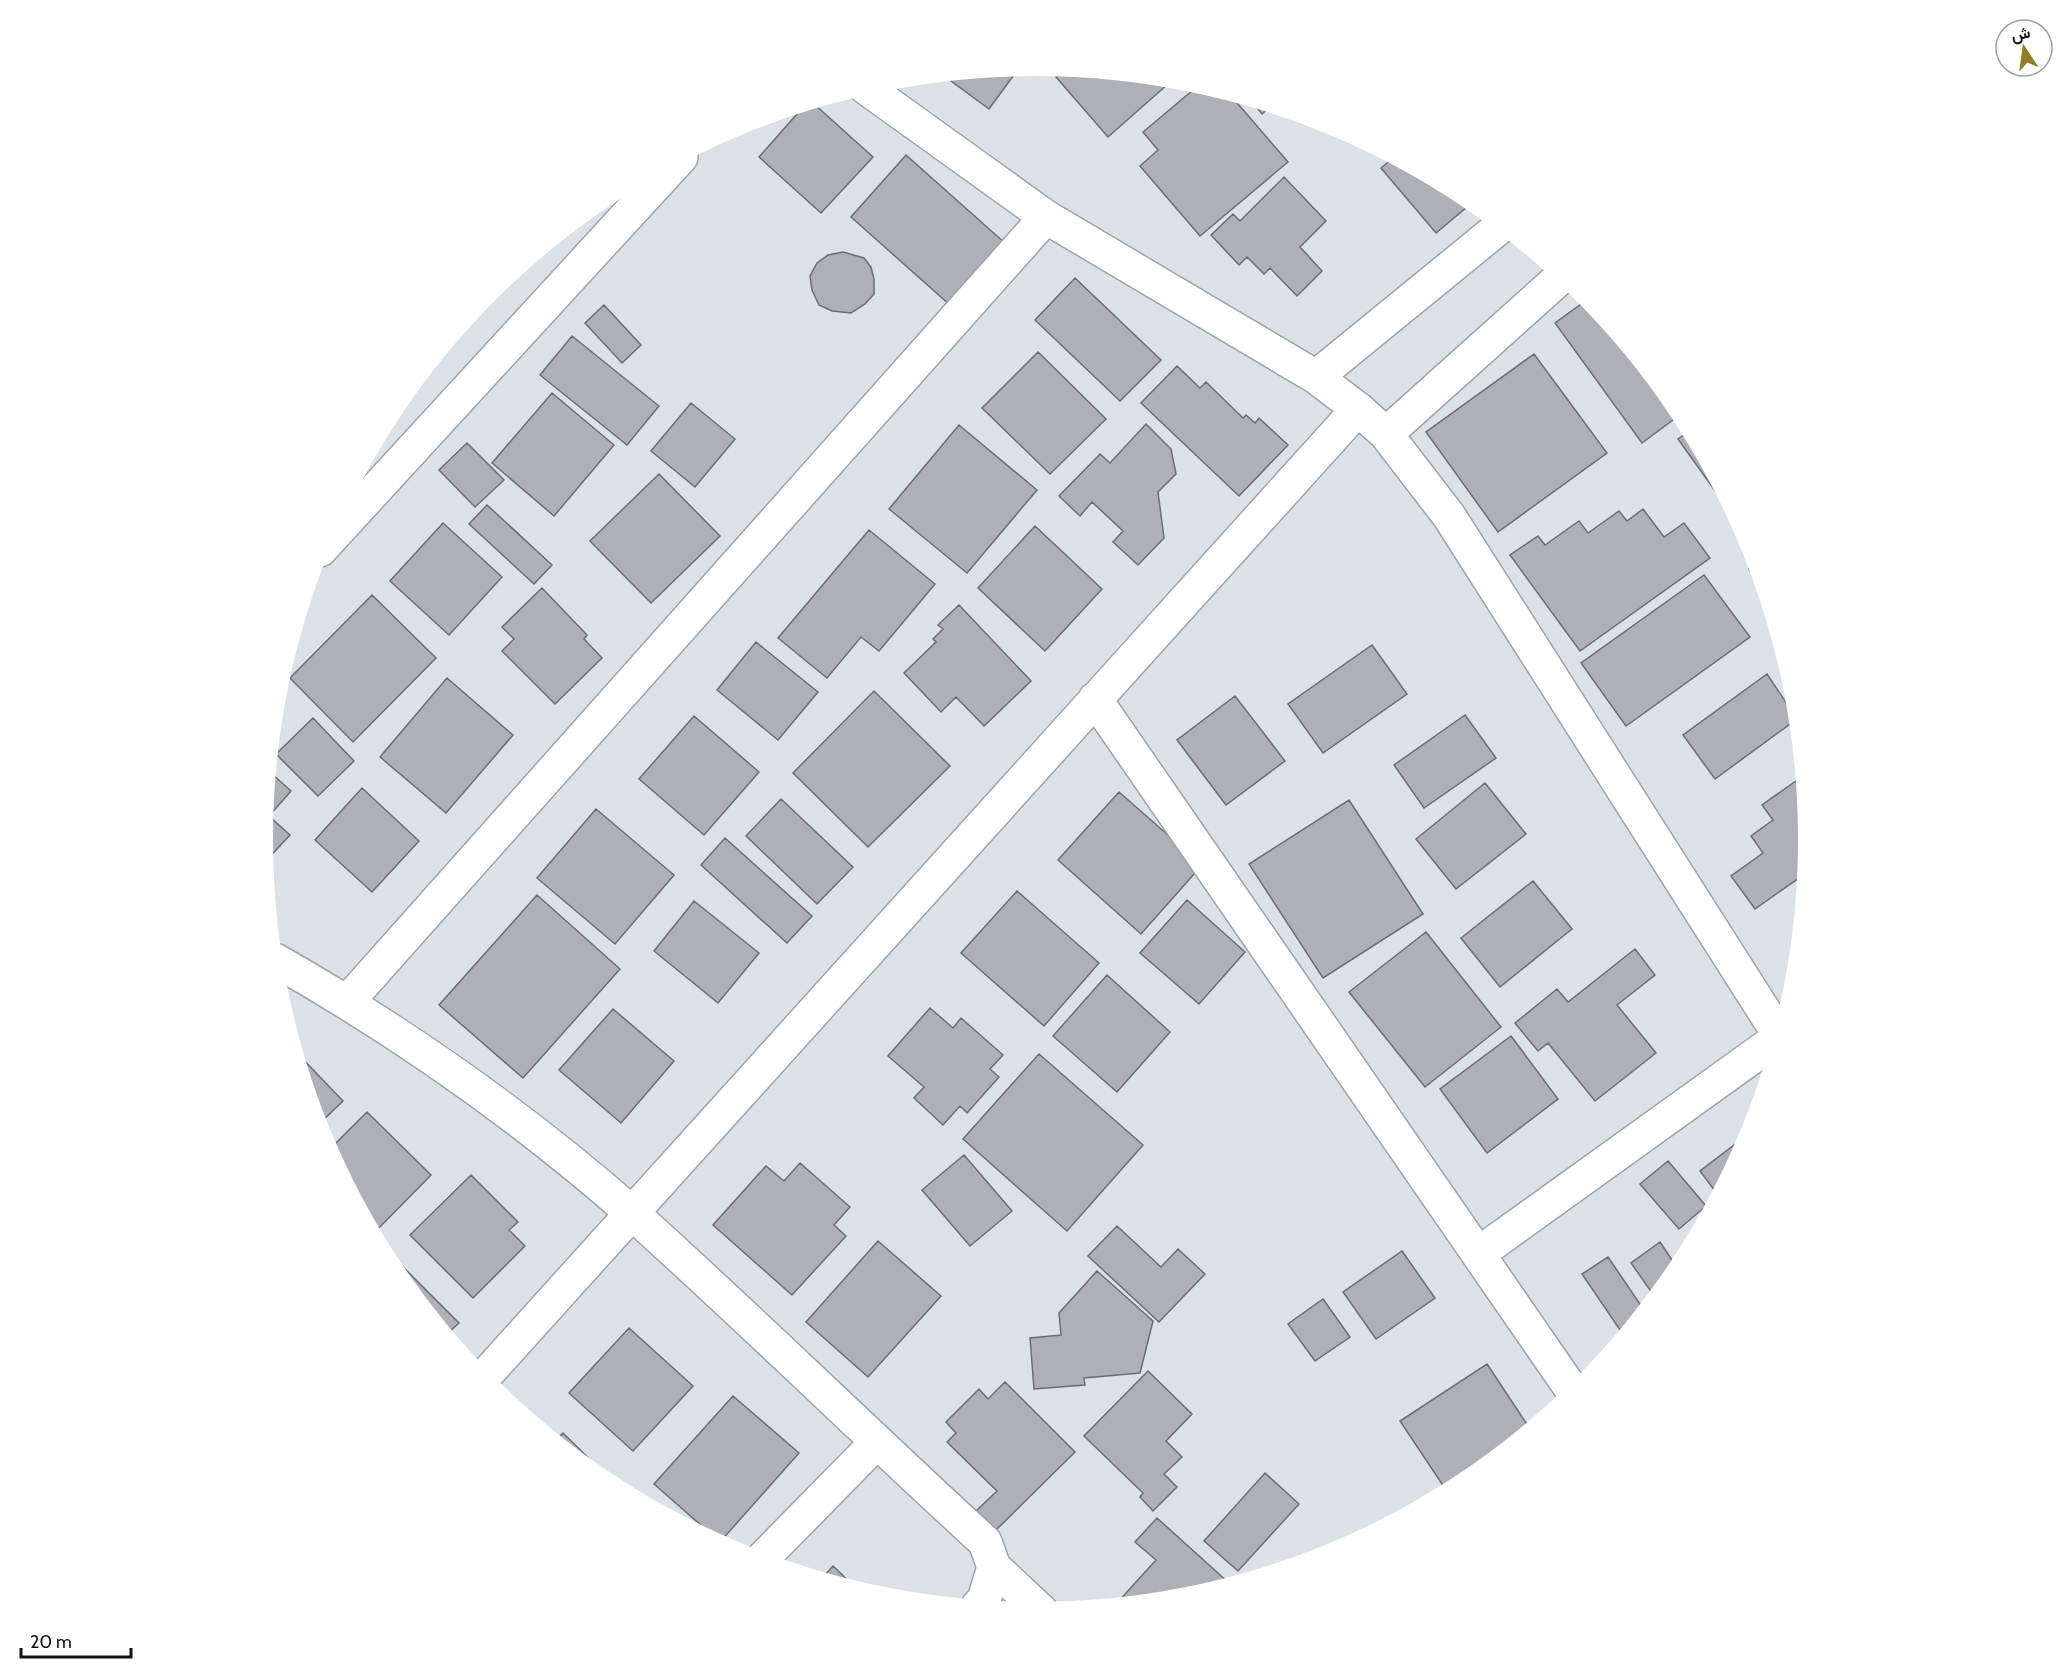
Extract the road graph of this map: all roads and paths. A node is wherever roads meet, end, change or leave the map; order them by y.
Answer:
1 (875, 94) edge
2 (667, 173) edge
3 (1046, 217) junction
4 (1495, 231) edge
5 (1556, 282) edge
6 (1316, 377) junction
7 (1358, 409) junction
8 (1386, 434) junction
9 (341, 528) edge
10 (1095, 699) junction
11 (284, 965) edge
12 (348, 1001) junction
13 (1775, 1029) edge
14 (1771, 1044) edge
15 (632, 1214) junction
16 (1478, 1254) junction
17 (490, 1370) edge
18 (1568, 1384) edge
19 (876, 1443) junction
20 (768, 1552) edge
21 (994, 1567) junction
22 (984, 1600) edge
23 (1031, 1602) edge

1 - 3 street
2 - 9 street
3 - 6 street
3 - 12 street
4 - 6 street
5 - 8 street
6 - 7 street
7 - 8 street
7 - 10 street
8 - 13 street
10 - 15 street
10 - 16 street
11 - 12 street
12 - 15 street
14 - 16 street
15 - 17 street
15 - 19 street
16 - 18 street
19 - 20 street
19 - 21 street
21 - 22 street
21 - 23 street

